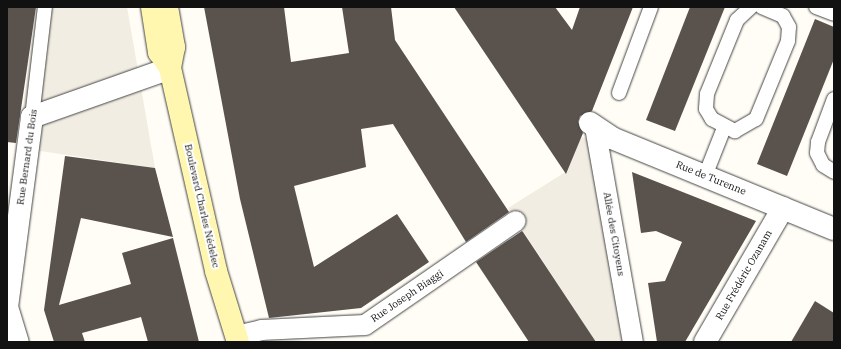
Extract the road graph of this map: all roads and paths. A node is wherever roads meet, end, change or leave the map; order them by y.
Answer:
1 (45, 7) edge
2 (152, 7) edge
3 (167, 7) edge
4 (651, 7) edge
5 (751, 7) edge
6 (816, 7) edge
7 (768, 8) edge
8 (834, 14) edge
9 (170, 68) junction
10 (619, 93) dead end
11 (834, 99) edge
12 (32, 117) junction
13 (592, 125) joint
14 (724, 128) junction
15 (834, 172) edge
16 (705, 176) junction
17 (783, 208) junction
18 (516, 221) dead end
19 (834, 228) edge
20 (7, 307) edge
21 (237, 339) edge
22 (18, 342) edge
23 (633, 342) edge
24 (705, 342) edge

1 - 12 lane, Rue Bernard du Bois
2 - 9 main road, Boulevard Charles Nédelec
3 - 9 main road, Boulevard Charles Nédelec
4 - 10 lane
5 - 14 lane
6 - 8 lane
7 - 14 lane
9 - 12 street
9 - 21 main road, Boulevard Charles Nédelec
11 - 15 lane
12 - 20 street, Rue Bernard du Bois
13 - 16 street, Rue de Turenne
13 - 23 street, Allée des Citoyens
14 - 16 lane
16 - 17 street, Rue de Turenne
17 - 19 street, Rue de Turenne
17 - 24 street, Rue Frédéric Ozanam
18 - 21 street, Rue Joseph Biaggi
20 - 22 street

